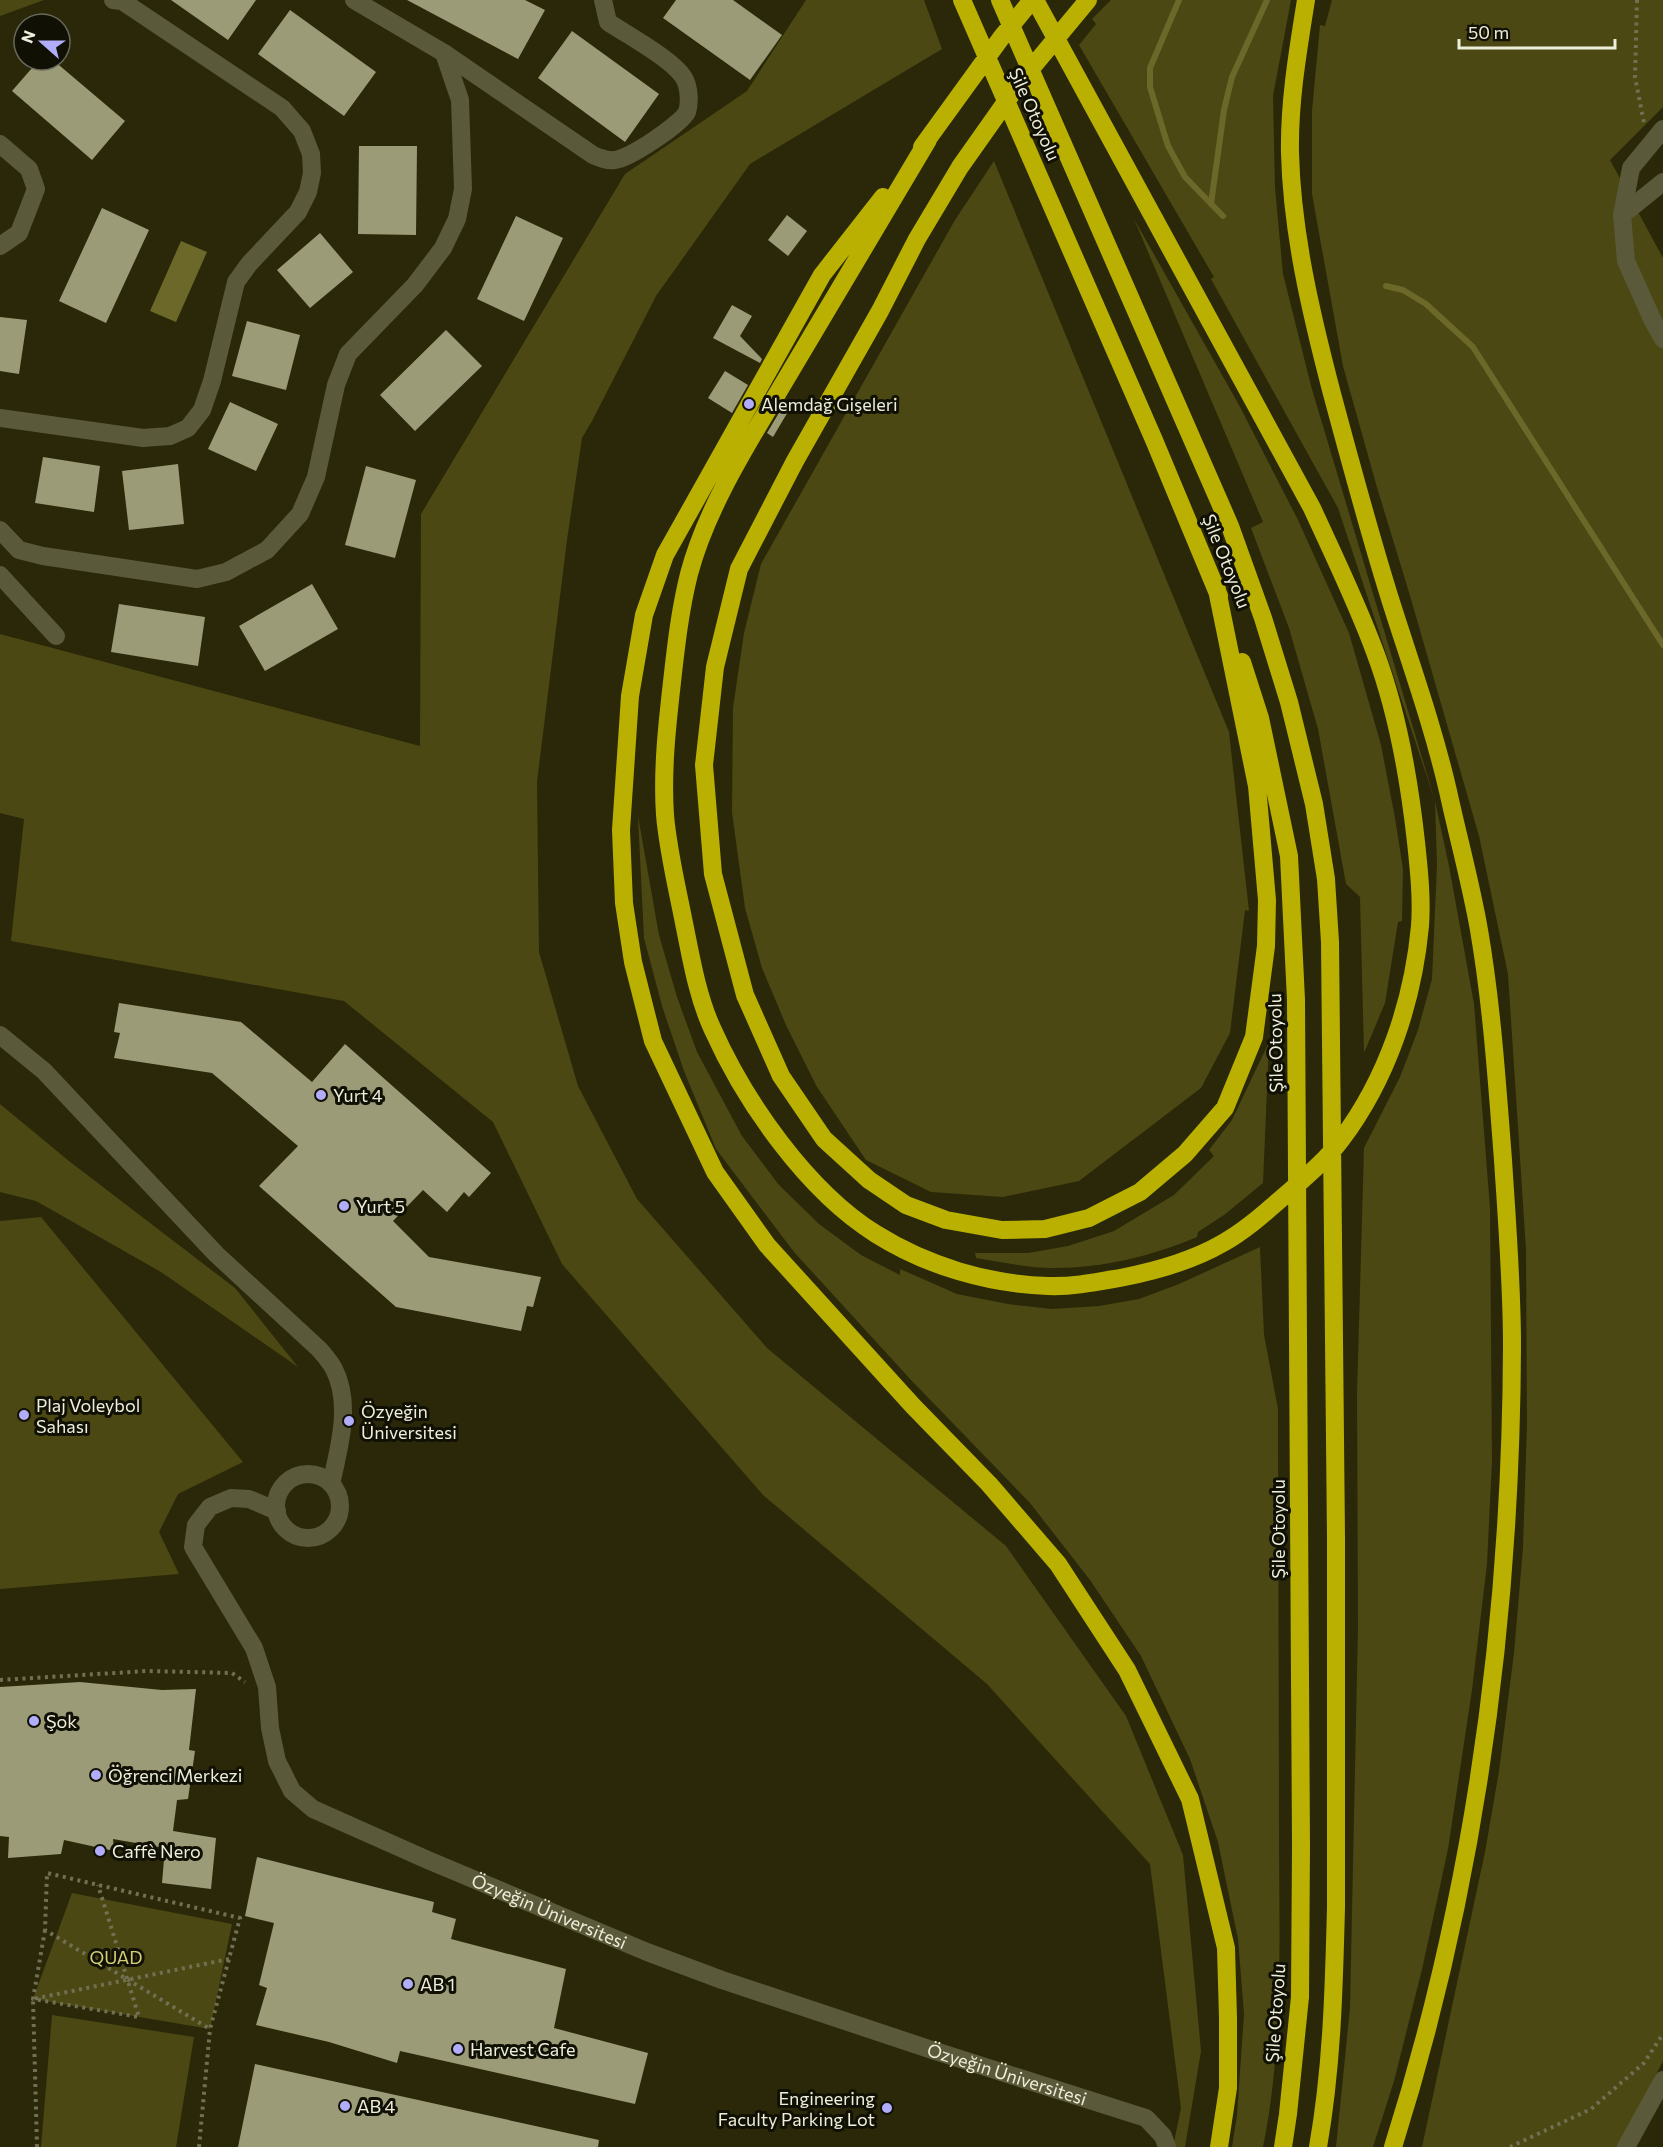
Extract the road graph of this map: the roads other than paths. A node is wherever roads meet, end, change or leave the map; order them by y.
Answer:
1 (113, 0) edge
2 (354, 0) edge
3 (603, 0) edge
4 (962, 0) edge
5 (1000, 0) edge
6 (1034, 0) edge
7 (1306, 0) edge
8 (1082, 7) edge
9 (444, 53) junction
10 (1663, 129) edge
11 (928, 140) junction
12 (0, 144) edge
13 (1663, 182) edge
14 (1622, 215) junction
15 (0, 246) edge
16 (1663, 339) edge
17 (0, 418) edge
18 (0, 530) edge
19 (0, 575) edge
20 (1216, 585) junction
21 (56, 636) dead end
22 (0, 1035) edge
23 (331, 1484) junction
24 (277, 1511) junction
25 (1663, 2080) edge
26 (1167, 2147) edge
27 (1219, 2147) edge
28 (1283, 2147) edge
29 (1318, 2147) edge
30 (1393, 2147) edge
31 (1626, 2147) edge

1 - 17 street
2 - 9 street
3 - 9 street
4 - 20 highway, Şile Otoyolu
5 - 29 highway, Şile Otoyolu
6 - 11 highway
6 - 11 highway
7 - 30 highway
8 - 20 highway
9 - 18 street
10 - 14 street
11 - 27 highway
12 - 15 street
13 - 14 street
14 - 16 street
19 - 21 street
20 - 28 highway, Şile Otoyolu
22 - 23 street
23 - 24 street
23 - 24 street
24 - 26 street, Özyeğin Üniversitesi
25 - 31 street

